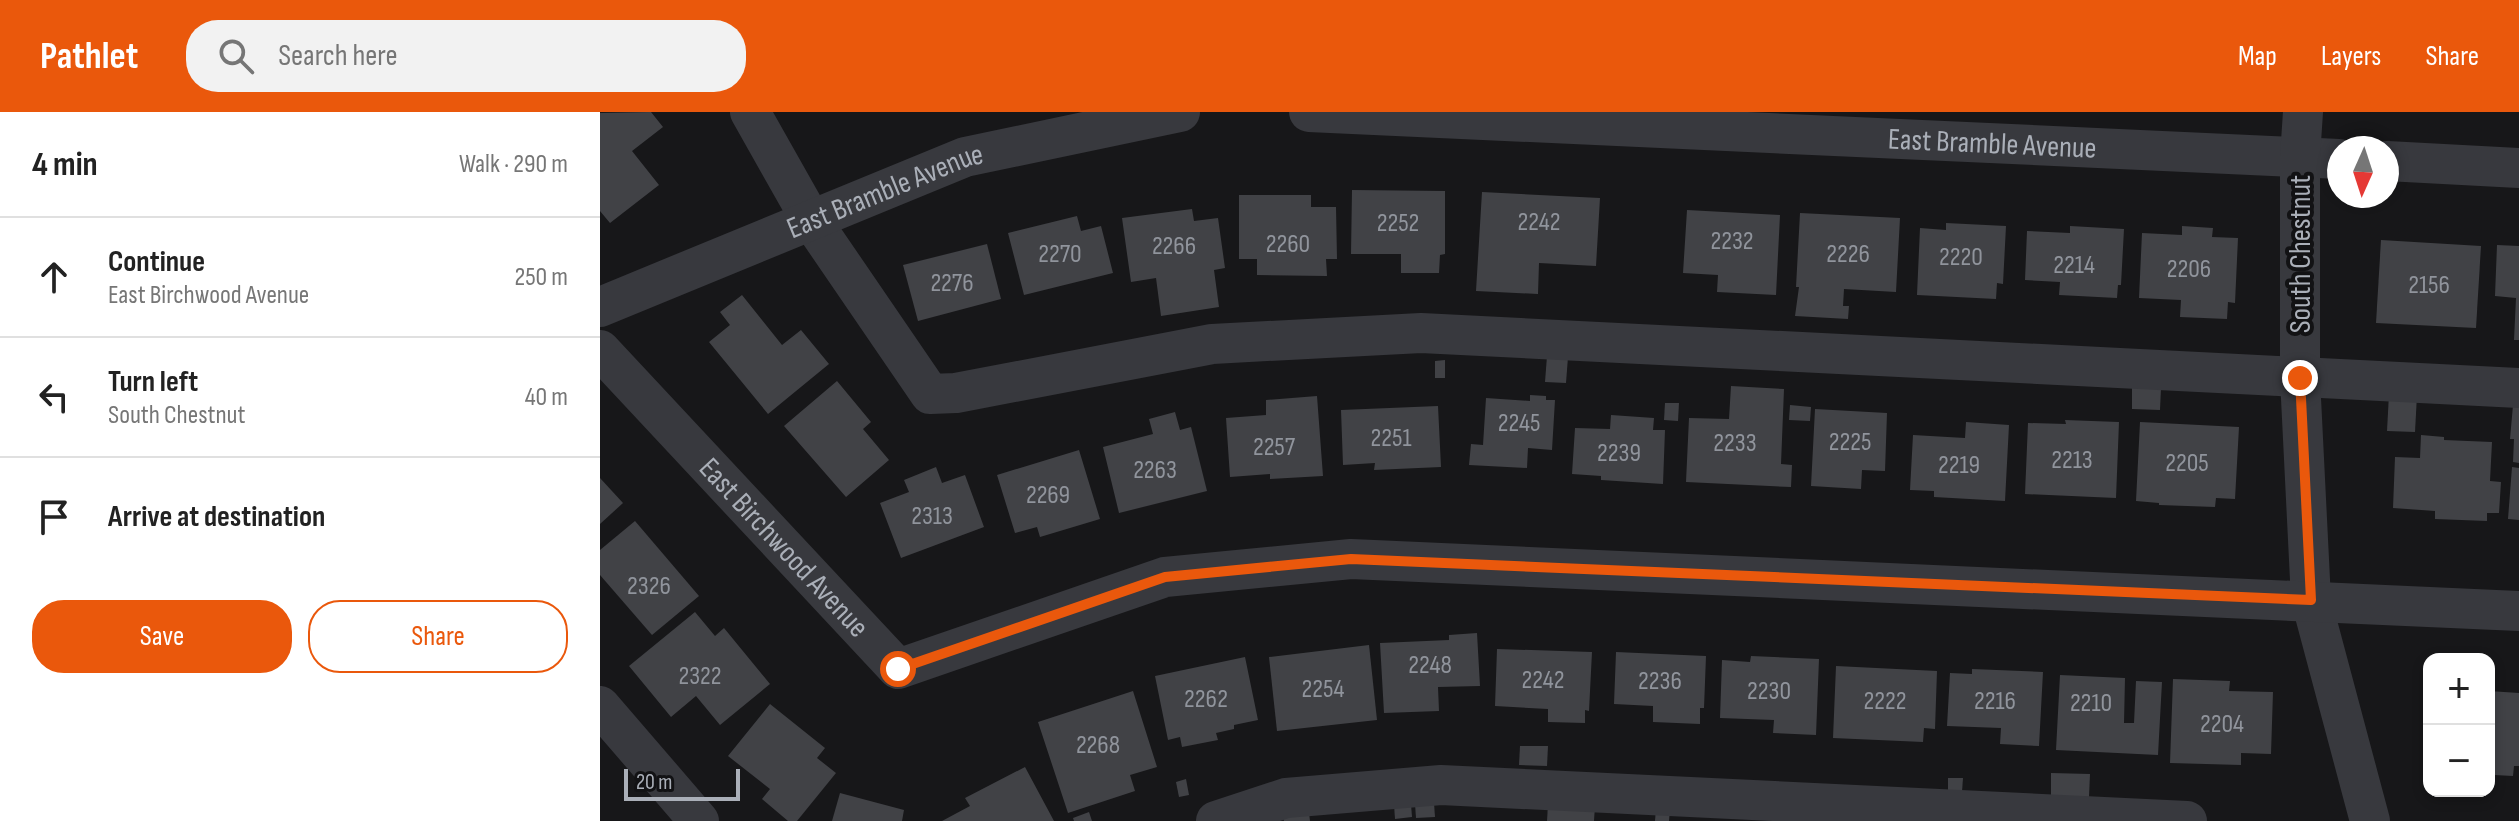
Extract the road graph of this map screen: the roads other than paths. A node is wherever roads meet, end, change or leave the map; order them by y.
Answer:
1 (750, 112) edge
2 (1180, 112) edge
3 (1309, 112) edge
4 (2303, 112) edge
5 (2320, 158) edge
6 (2399, 162) edge
7 (2519, 168) edge
8 (811, 220) junction
9 (600, 307) edge
10 (600, 350) edge
11 (2300, 378) junction
12 (2519, 388) edge
13 (2311, 600) junction
14 (2519, 611) edge
15 (600, 706) edge
16 (699, 821) edge
17 (1216, 821) edge
18 (2187, 821) edge
19 (2370, 821) edge

1 - 8 street
2 - 8 street, East Bramble Avenue
3 - 5 street, East Bramble Avenue
4 - 5 street, South Chestnut
5 - 11 street, South Chestnut
6 - 7 street
8 - 9 street, East Bramble Avenue
8 - 11 street
10 - 13 street, East Birchwood Avenue
11 - 12 street
11 - 13 street, South Chestnut
13 - 14 street, East Birchwood Avenue
13 - 19 street, South Chestnut
15 - 16 street
17 - 18 street

